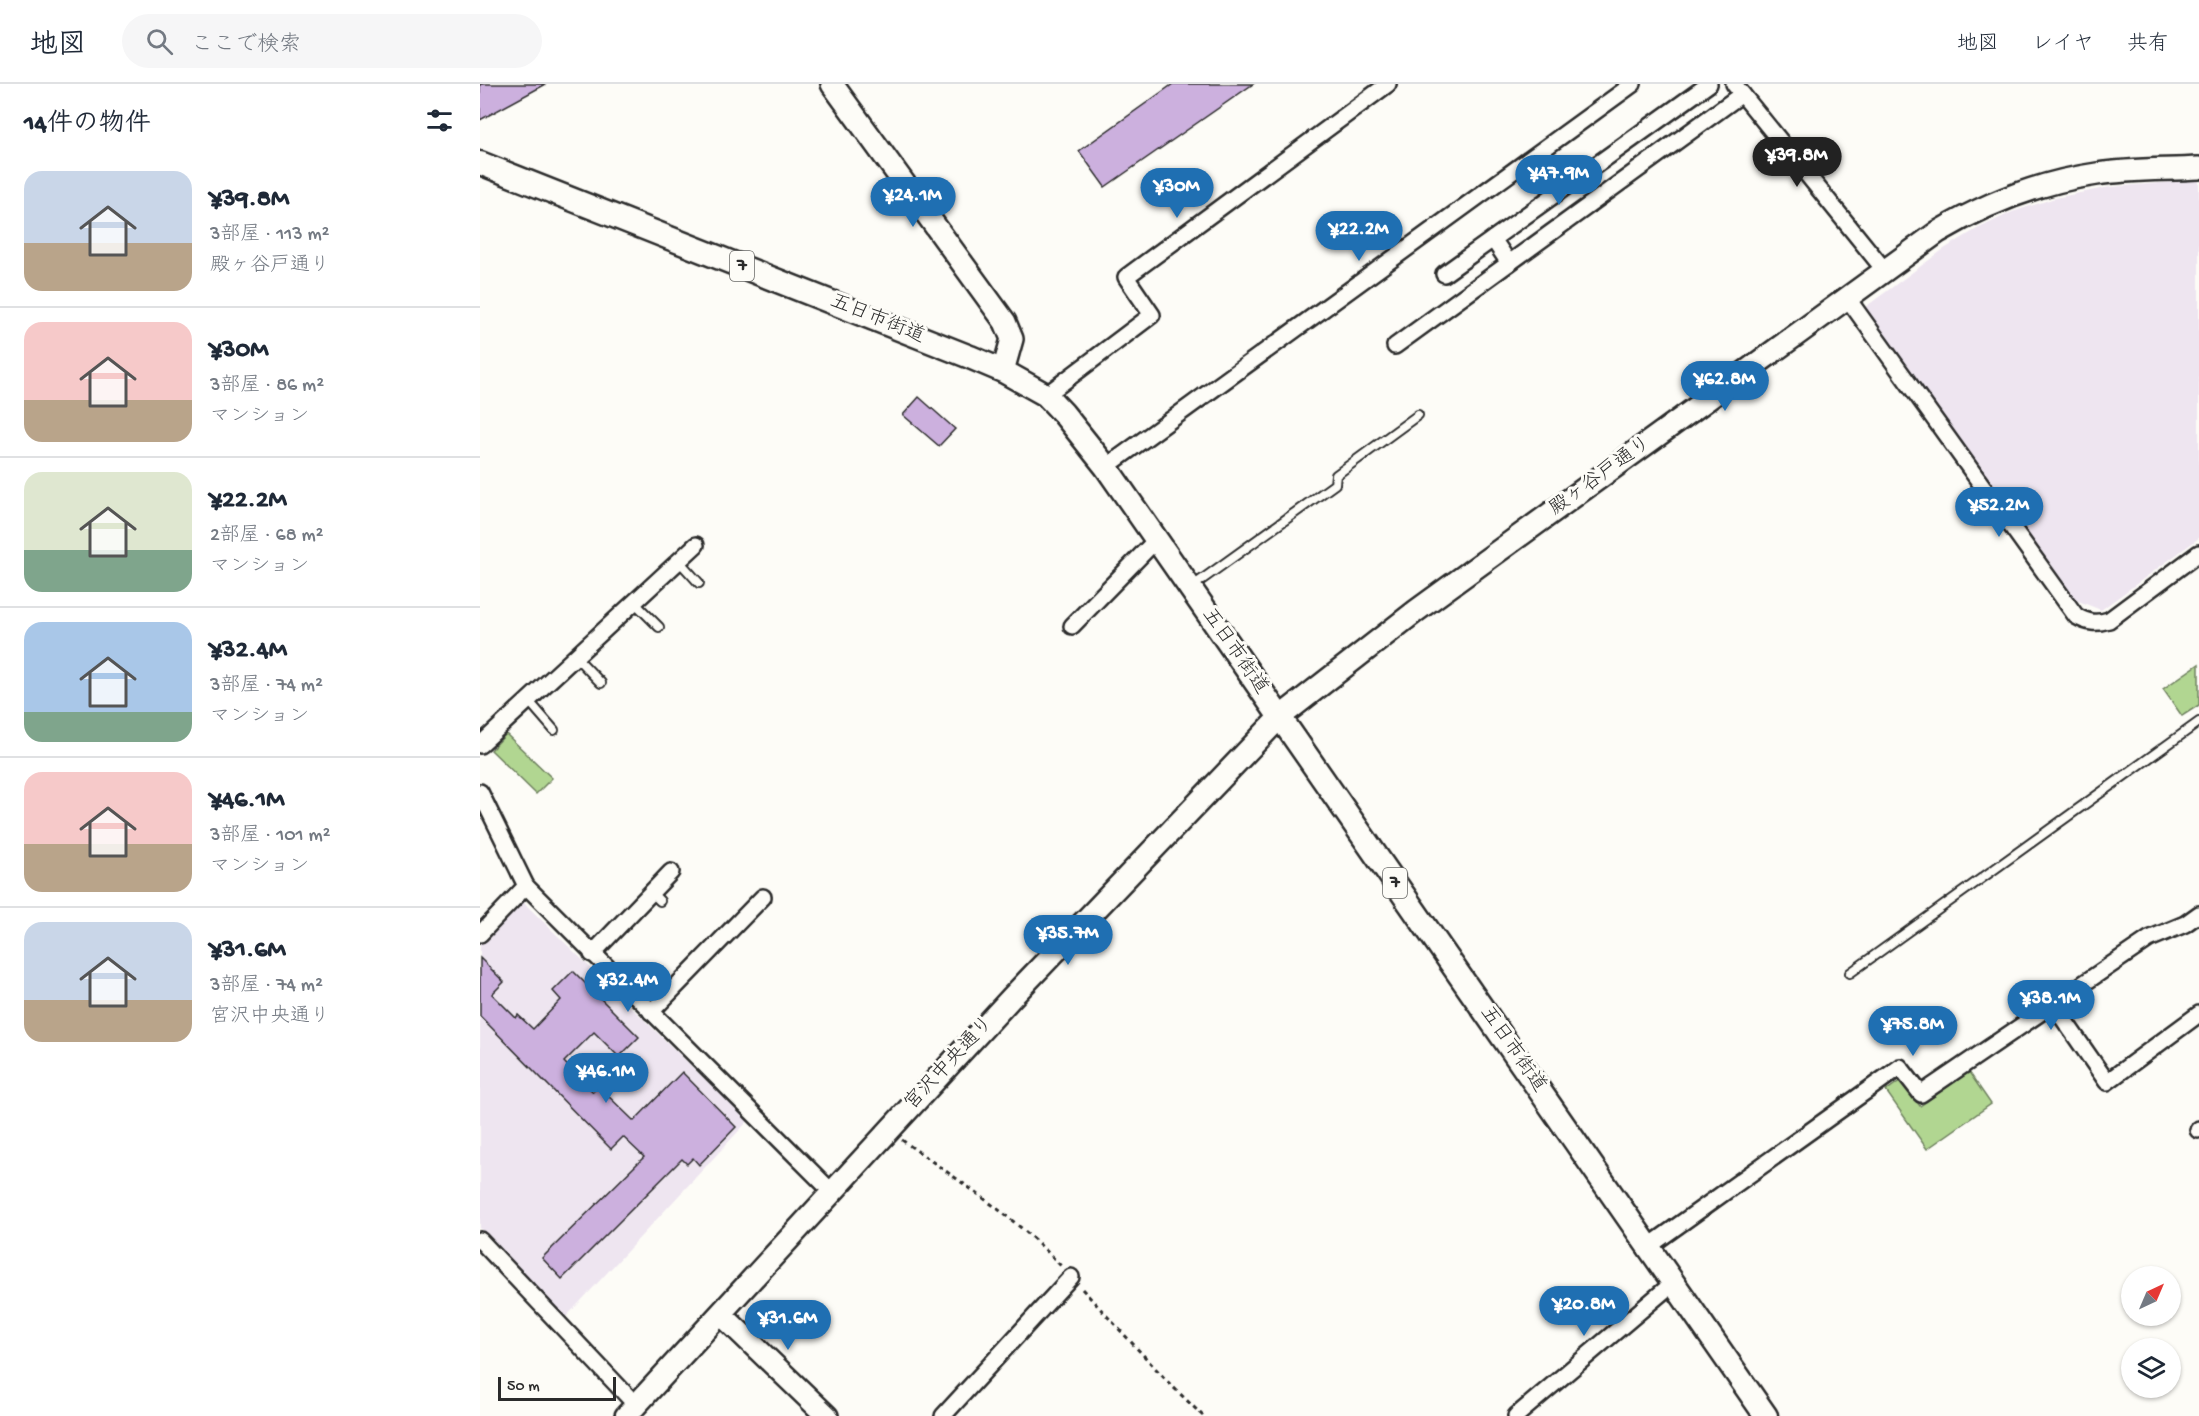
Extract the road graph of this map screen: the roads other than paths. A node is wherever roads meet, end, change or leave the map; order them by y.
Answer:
1 (832, 84) edge
2 (1388, 84) edge
3 (1633, 84) edge
4 (1708, 84) edge
5 (1738, 89) edge
6 (480, 163) edge
7 (2199, 168) edge
8 (1492, 239) junction
9 (1509, 263) junction
10 (1886, 272) junction
11 (1444, 274) dead end
12 (1848, 299) junction
13 (1395, 346) dead end
14 (1003, 371) junction
15 (1046, 395) junction
16 (1418, 415) dead end
17 (1106, 467) junction
18 (1156, 540) junction
19 (696, 545) dead end
20 (2199, 552) edge
21 (679, 561) junction
22 (699, 583) dead end
23 (1190, 589) junction
24 (634, 602) junction
25 (1072, 626) dead end
26 (659, 627) dead end
27 (575, 656) junction
28 (601, 683) dead end
29 (528, 700) junction
30 (1280, 717) junction
31 (2199, 722) edge
32 (554, 730) dead end
33 (480, 745) edge
34 (480, 792) edge
35 (671, 872) dead end
36 (526, 886) junction
37 (763, 897) dead end
38 (2199, 914) edge
39 (480, 934) edge
40 (592, 954) junction
41 (1850, 973) dead end
42 (2053, 1004) junction
43 (651, 1012) junction
44 (2199, 1014) edge
45 (833, 1193) junction
46 (480, 1240) edge
47 (1648, 1247) junction
48 (1071, 1277) road end
49 (1673, 1283) junction
50 (721, 1314) junction
51 (631, 1411) edge
52 (827, 1416) edge
53 (943, 1416) edge
54 (1516, 1416) edge
55 (1766, 1416) edge

1 - 14 street
2 - 15 street
3 - 17 street
4 - 8 street
5 - 9 street
5 - 10 street
6 - 14 main road, 五日市街道 / 7
7 - 10 street, 殿ヶ谷戸通り
8 - 9 street
8 - 11 street
9 - 13 street
10 - 12 street, 殿ヶ谷戸通り
12 - 20 street
12 - 30 street, 殿ヶ谷戸通り
14 - 15 main road, 五日市街道 / 7
15 - 17 main road, 五日市街道 / 7
16 - 23 lane
17 - 18 main road, 五日市街道 / 7
18 - 23 main road, 五日市街道 / 7
18 - 25 street
19 - 21 street
21 - 22 lane
21 - 24 street
23 - 30 main road, 五日市街道 / 7
24 - 26 lane
24 - 27 street
27 - 28 lane
27 - 29 street
29 - 32 lane
29 - 33 street
30 - 45 street, 宮沢中央通り
30 - 47 main road, 五日市街道 / 7
31 - 41 lane
34 - 36 street
35 - 40 street
36 - 39 street
36 - 40 street
37 - 43 street
38 - 42 street
40 - 43 street
42 - 44 street
42 - 47 street
43 - 45 street
45 - 50 street, 宮沢中央通り
46 - 51 street
47 - 49 main road, 五日市街道 / 7
48 - 53 street
49 - 54 street
49 - 55 main road, 五日市街道 / 7
50 - 51 street, 宮沢中央通り
50 - 52 street

